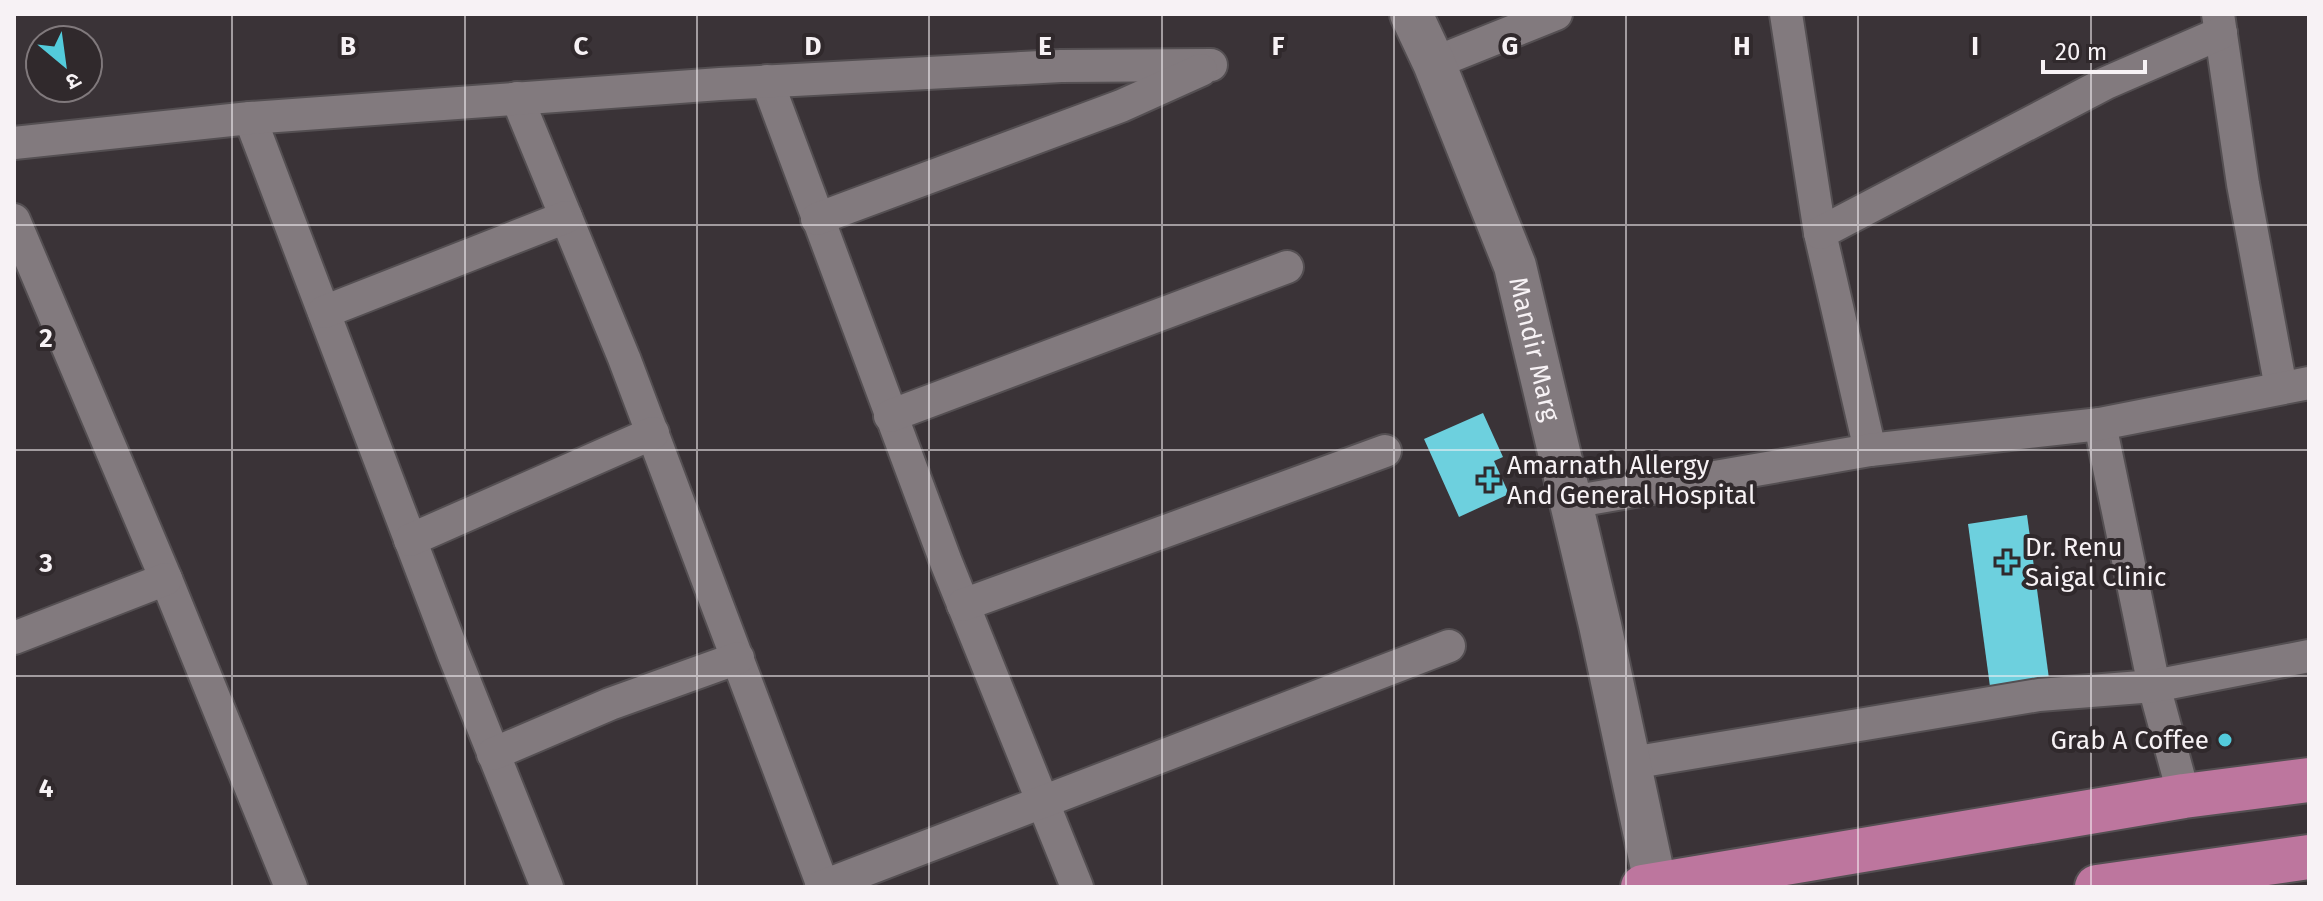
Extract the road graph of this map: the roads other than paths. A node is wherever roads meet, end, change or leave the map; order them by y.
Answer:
1 (1411, 14) edge
2 (1556, 14) edge
3 (1786, 14) edge
4 (2219, 23) edge
5 (1434, 63) junction
6 (767, 81) junction
7 (517, 98) junction
8 (250, 118) junction
9 (14, 143) edge
10 (566, 217) junction
11 (817, 219) junction
12 (14, 220) edge
13 (1820, 233) junction
14 (1287, 267) dead end
15 (324, 312) junction
16 (2295, 386) edge
17 (890, 416) junction
18 (2100, 424) junction
19 (653, 433) junction
20 (1870, 450) junction
21 (1385, 451) dead end
22 (1571, 502) junction
23 (410, 540) junction
24 (166, 579) junction
25 (963, 605) junction
26 (14, 638) edge
27 (1449, 646) dead end
28 (2309, 656) edge
29 (738, 658) junction
30 (2154, 686) junction
31 (493, 754) junction
32 (1631, 763) junction
33 (2309, 780) edge
34 (2184, 796) junction
35 (1042, 803) junction
36 (2309, 857) edge
37 (1652, 886) edge
38 (291, 887) edge
39 (547, 887) edge
40 (822, 887) edge
41 (1077, 887) edge
42 (2097, 887) edge

1 - 5 street, Mandir Marg
2 - 5 street
3 - 13 street
4 - 13 street
4 - 16 street
5 - 22 street, Mandir Marg
6 - 7 street
6 - 11 street
6 - 11 street
7 - 8 street
7 - 10 street
8 - 9 street
8 - 15 street
10 - 15 street
10 - 19 street
11 - 17 street
12 - 24 street
13 - 20 street
14 - 17 street
15 - 23 street
16 - 18 street
17 - 25 street
18 - 20 street
18 - 30 street
19 - 23 street
19 - 29 street
20 - 22 street
21 - 25 street
22 - 32 street, Mandir Marg
23 - 31 street
24 - 26 street
24 - 38 street
25 - 35 street
27 - 35 street
28 - 30 street
29 - 31 street
29 - 40 street
30 - 32 street
30 - 34 street
31 - 39 street
32 - 37 street, Mandir Marg
33 - 34 main road
34 - 37 main road
35 - 40 street
35 - 41 street
36 - 42 main road

